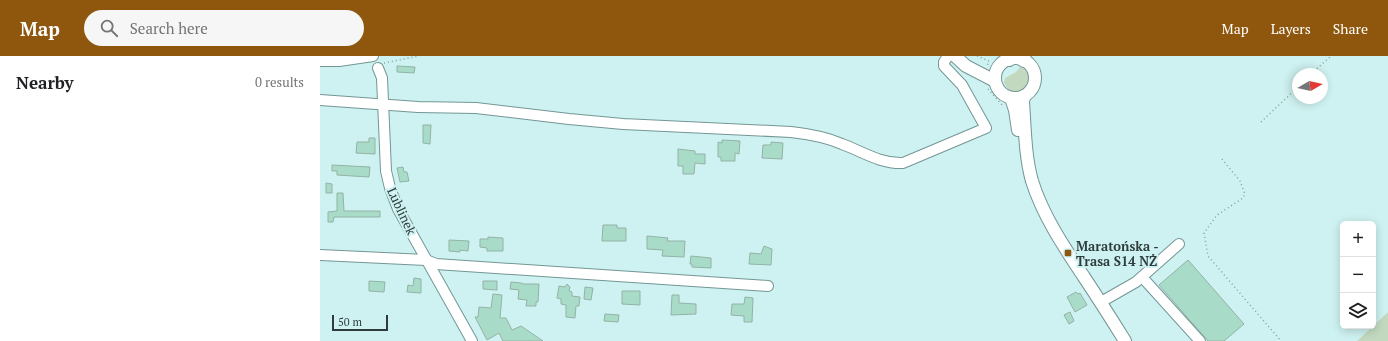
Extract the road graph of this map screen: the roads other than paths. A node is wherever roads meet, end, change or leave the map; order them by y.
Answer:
1 (373, 56) edge
2 (948, 56) edge
3 (955, 56) edge
4 (960, 56) edge
5 (1024, 58) edge
6 (320, 61) edge
7 (1006, 61) edge
8 (378, 68) road end
9 (992, 85) junction
10 (1024, 96) junction
11 (320, 100) edge
12 (1008, 103) junction
13 (384, 105) junction
14 (1028, 166) junction
15 (1179, 244) dead end
16 (320, 255) edge
17 (426, 260) junction
18 (1142, 277) junction
19 (768, 286) dead end
20 (1101, 302) junction
21 (472, 341) edge
22 (1125, 341) edge
23 (1200, 341) edge

1 - 6 street
2 - 13 street
3 - 9 main road
4 - 7 main road
5 - 7 main road
5 - 10 main road
7 - 9 main road
8 - 13 street, Lublinek
9 - 12 main road
10 - 12 main road
10 - 14 main road
11 - 13 street
12 - 14 main road
13 - 17 street, Lublinek
14 - 20 main road
15 - 18 street
16 - 17 street
17 - 19 street
17 - 21 street, Lublinek
18 - 20 street
18 - 23 street
20 - 22 main road

